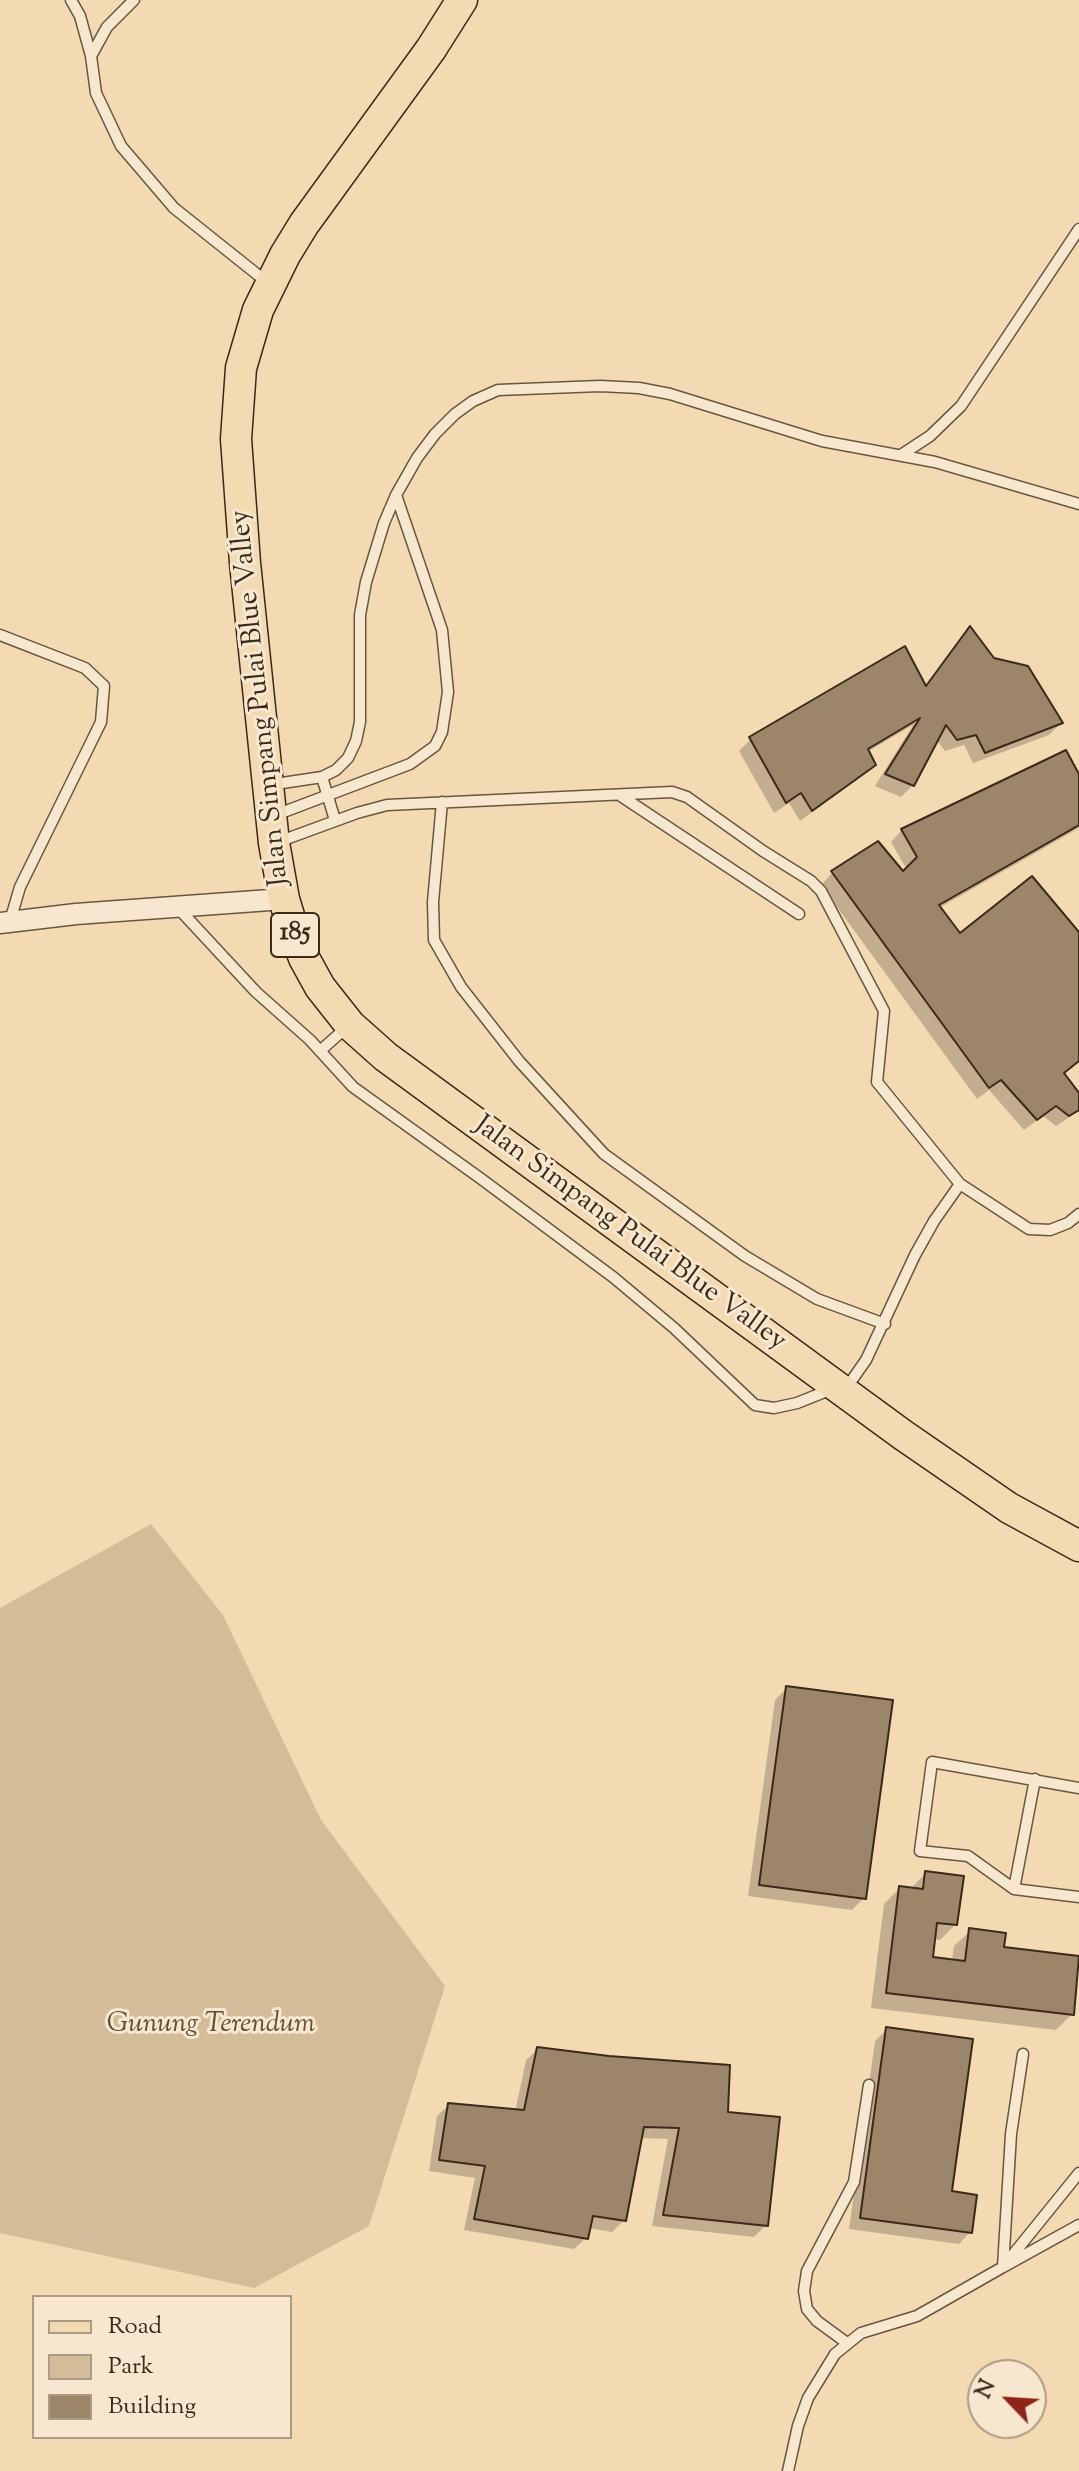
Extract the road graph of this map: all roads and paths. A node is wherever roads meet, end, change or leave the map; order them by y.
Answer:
1 (71, 0) edge
2 (134, 0) edge
3 (462, 0) edge
4 (91, 56) junction
5 (1079, 229) edge
6 (270, 285) junction
7 (901, 455) junction
8 (396, 495) junction
9 (1079, 504) edge
10 (0, 635) edge
11 (322, 777) junction
12 (267, 785) junction
13 (327, 796) junction
14 (621, 796) junction
15 (442, 802) junction
16 (335, 820) junction
17 (273, 830) junction
18 (284, 899) junction
19 (176, 907) junction
20 (799, 914) dead end
21 (5, 922) edge
22 (350, 1025) junction
23 (320, 1051) junction
24 (960, 1184) junction
25 (1079, 1214) edge
26 (885, 1324) junction
27 (841, 1390) junction
28 (1079, 1546) edge
29 (1035, 1779) junction
30 (1079, 1788) edge
31 (1014, 1889) junction
32 (1079, 1897) edge
33 (1023, 2054) dead end
34 (869, 2085) dead end
35 (1079, 2173) edge
36 (1079, 2225) edge
37 (1003, 2267) junction
38 (847, 2343) junction
39 (788, 2471) edge

1 - 4 lane
2 - 4 lane
3 - 6 main road, Jalan Simpang Pulai Blue Valley / 185
4 - 6 lane
5 - 7 lane
6 - 12 main road, Jalan Simpang Pulai Blue Valley / 185
7 - 8 lane
7 - 9 lane
8 - 11 lane
8 - 13 lane
10 - 21 lane
11 - 12 lane
11 - 13 lane
12 - 17 main road, Jalan Simpang Pulai Blue Valley / 185
13 - 16 lane
13 - 17 lane
14 - 15 lane
14 - 20 lane
14 - 24 lane
15 - 16 lane
15 - 26 lane
16 - 17 lane
17 - 18 main road, Jalan Simpang Pulai Blue Valley / 185
18 - 19 street
18 - 22 main road, Jalan Simpang Pulai Blue Valley / 185
19 - 21 street
19 - 23 lane
22 - 23 lane
22 - 27 main road, Jalan Simpang Pulai Blue Valley / 185
23 - 27 lane
24 - 25 lane
24 - 26 lane
26 - 27 lane
27 - 28 main road, Jalan Simpang Pulai Blue Valley / 185
29 - 30 lane
29 - 31 lane
29 - 31 lane
31 - 32 lane
33 - 37 lane
34 - 38 lane
35 - 37 lane
36 - 37 lane
37 - 38 lane
38 - 39 lane

